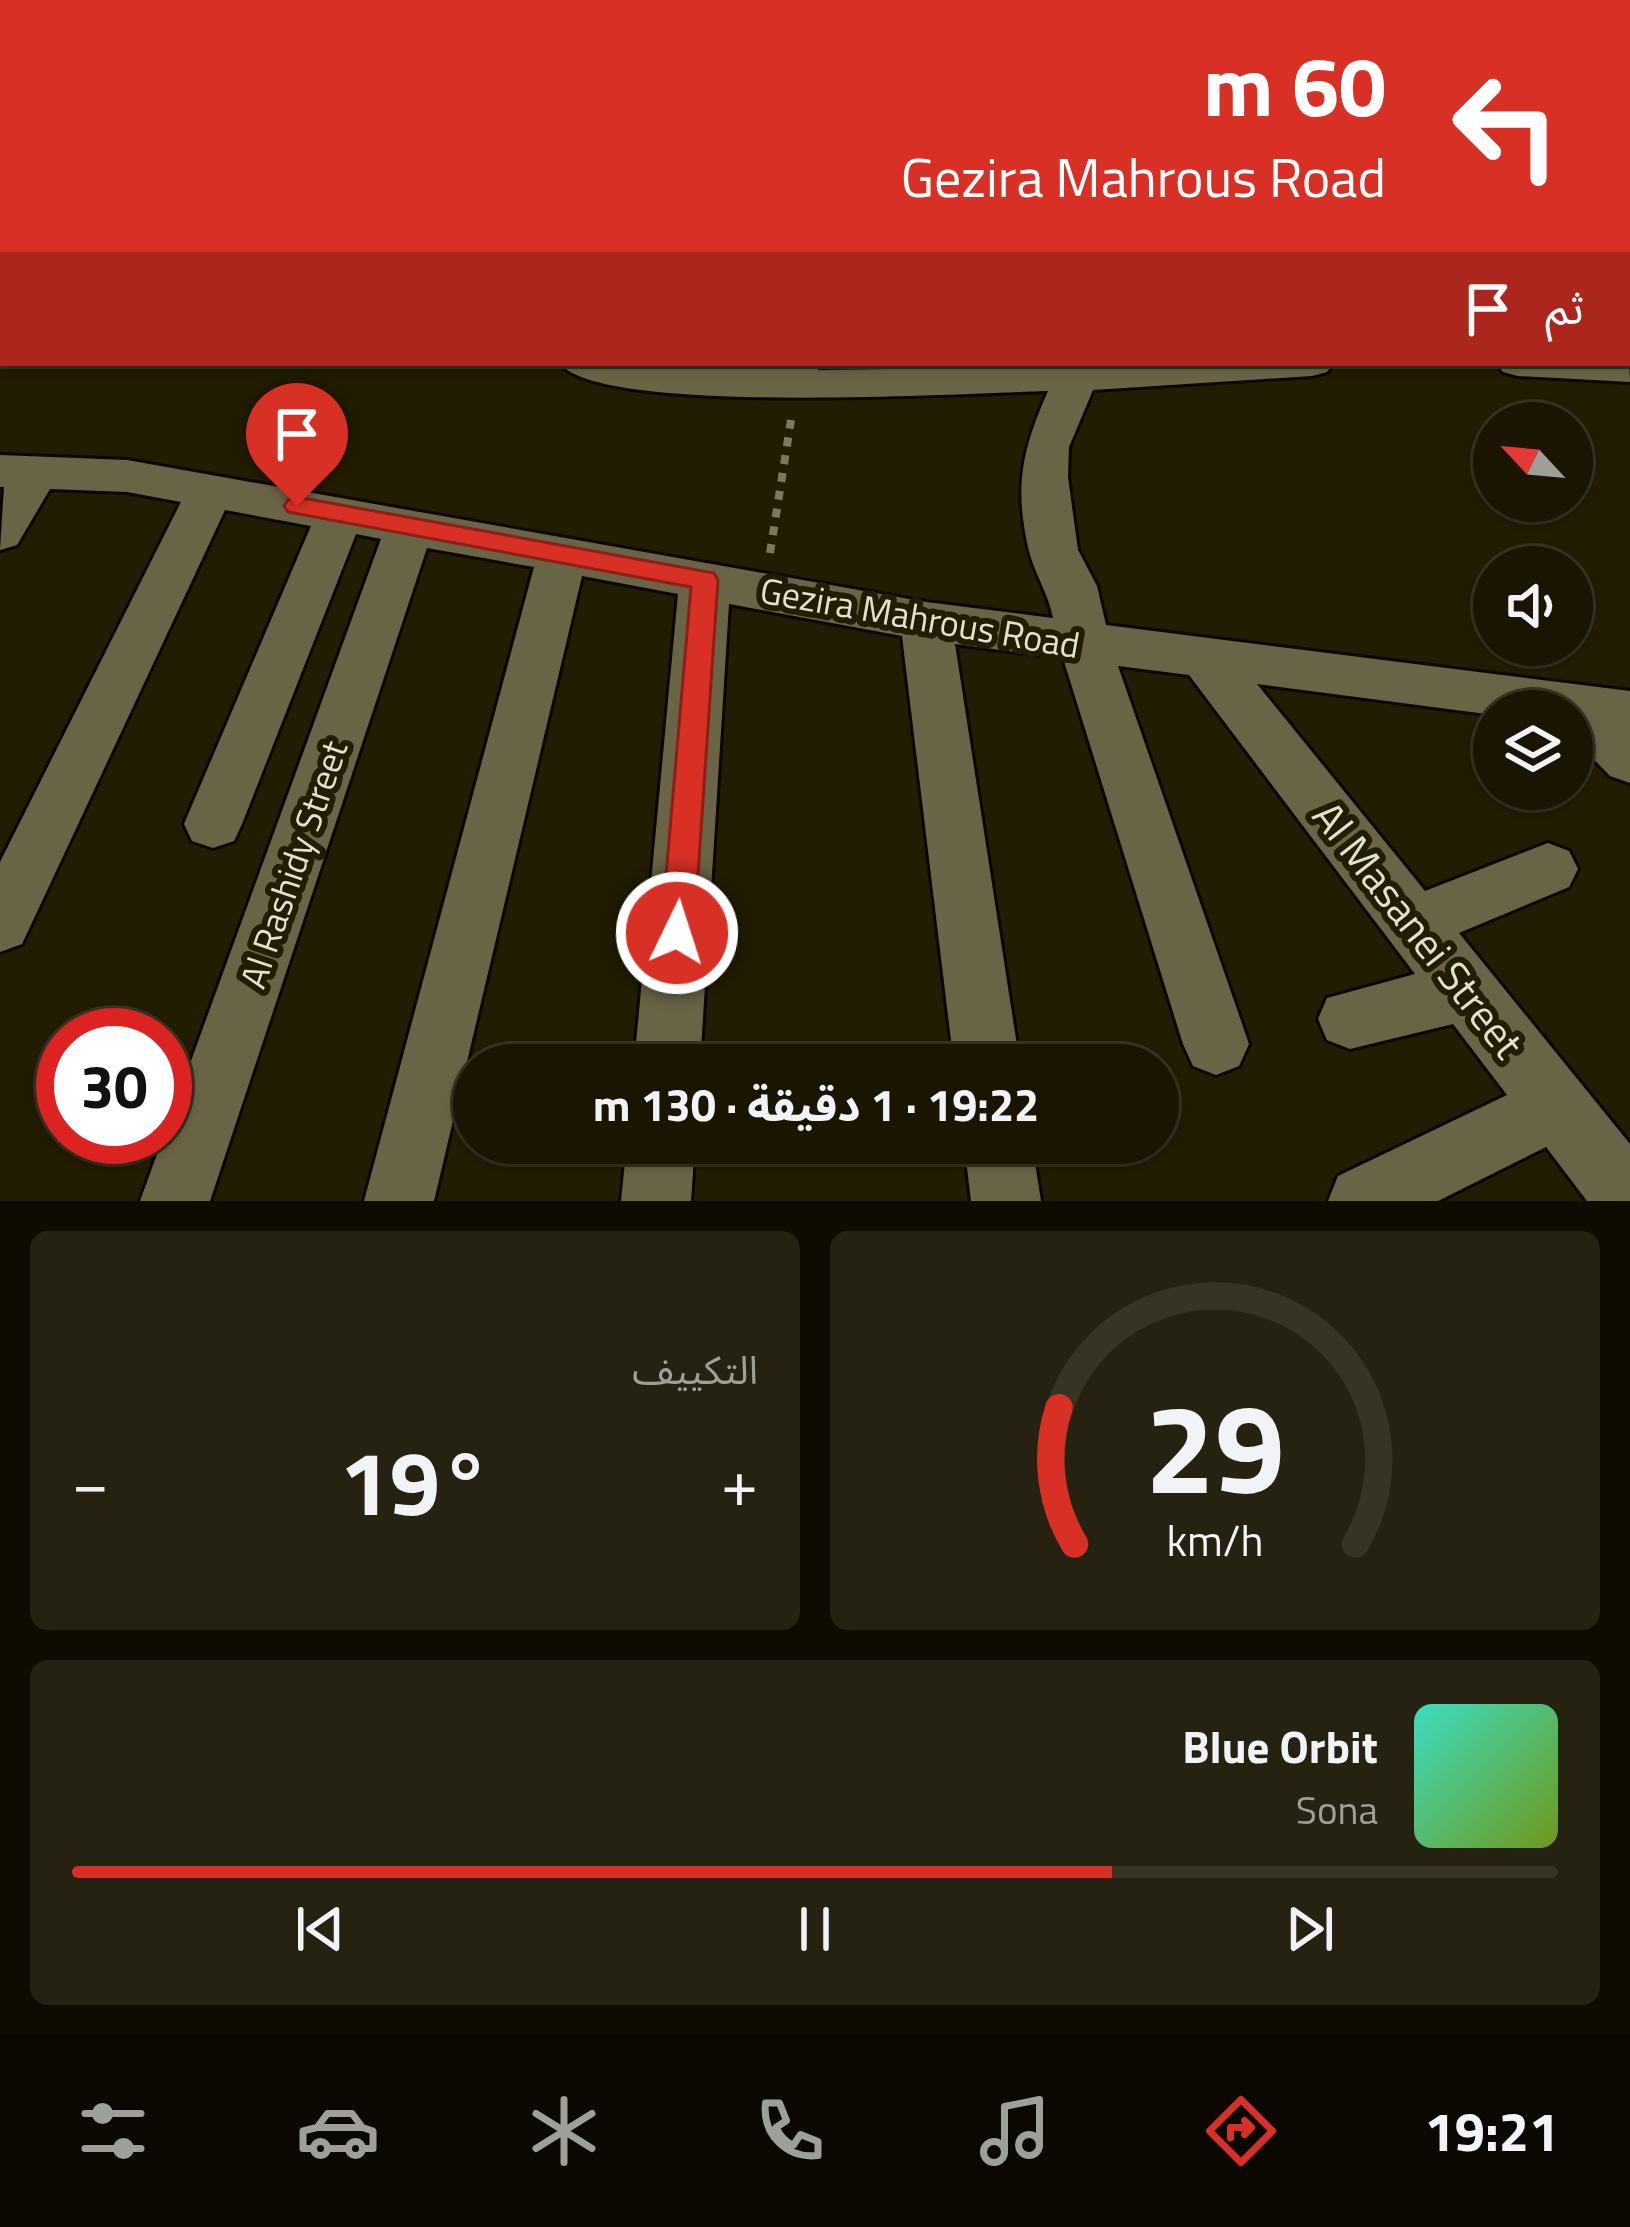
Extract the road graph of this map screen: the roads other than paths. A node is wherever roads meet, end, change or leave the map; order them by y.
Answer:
1 (590, 366) edge
2 (1261, 366) edge
3 (1574, 366) edge
4 (1630, 369) edge
5 (796, 373) edge
6 (1076, 377) junction
7 (19, 470) edge
8 (212, 490) junction
9 (340, 514) junction
10 (410, 526) junction
11 (0, 533) edge
12 (562, 554) junction
13 (705, 580) junction
14 (926, 621) junction
15 (1085, 645) junction
16 (1207, 660) junction
17 (1473, 693) edge
18 (1593, 707) edge
19 (1630, 712) edge
20 (1593, 723) edge
21 (1630, 760) edge
22 (213, 824) dead end
23 (1548, 869) dead end
24 (1414, 922) junction
25 (0, 925) edge
26 (1467, 991) junction
27 (1350, 1019) dead end
28 (669, 1044) edge
29 (984, 1044) edge
30 (1216, 1044) dead end
31 (1557, 1106) junction
32 (659, 1164) edge
33 (1001, 1164) edge
34 (1620, 1170) edge
35 (175, 1201) edge
36 (399, 1201) edge
37 (656, 1201) edge
38 (1006, 1201) edge
39 (1363, 1201) edge

1 - 5 street
2 - 6 street
3 - 4 street
5 - 6 street
6 - 15 street
7 - 8 street, Gezira Mahrous Road
7 - 11 street
8 - 9 street, Gezira Mahrous Road
8 - 25 street
9 - 10 street, Gezira Mahrous Road
9 - 22 street
10 - 12 street, Gezira Mahrous Road
10 - 35 street, Al Rashidy Street
12 - 13 street, Gezira Mahrous Road
12 - 36 street
13 - 14 street, Gezira Mahrous Road
13 - 28 street
14 - 15 street, Gezira Mahrous Road
14 - 29 street
15 - 16 street, Gezira Mahrous Road
15 - 30 street
16 - 17 street, Gezira Mahrous Road
16 - 24 street, Al Masanei Street
18 - 19 street, Gezira Mahrous Road
20 - 21 street
23 - 24 street
24 - 26 street, Al Masanei Street
26 - 27 street
26 - 31 street, Al Masanei Street
31 - 34 street, Al Masanei Street
31 - 39 street
32 - 37 street
33 - 38 street

